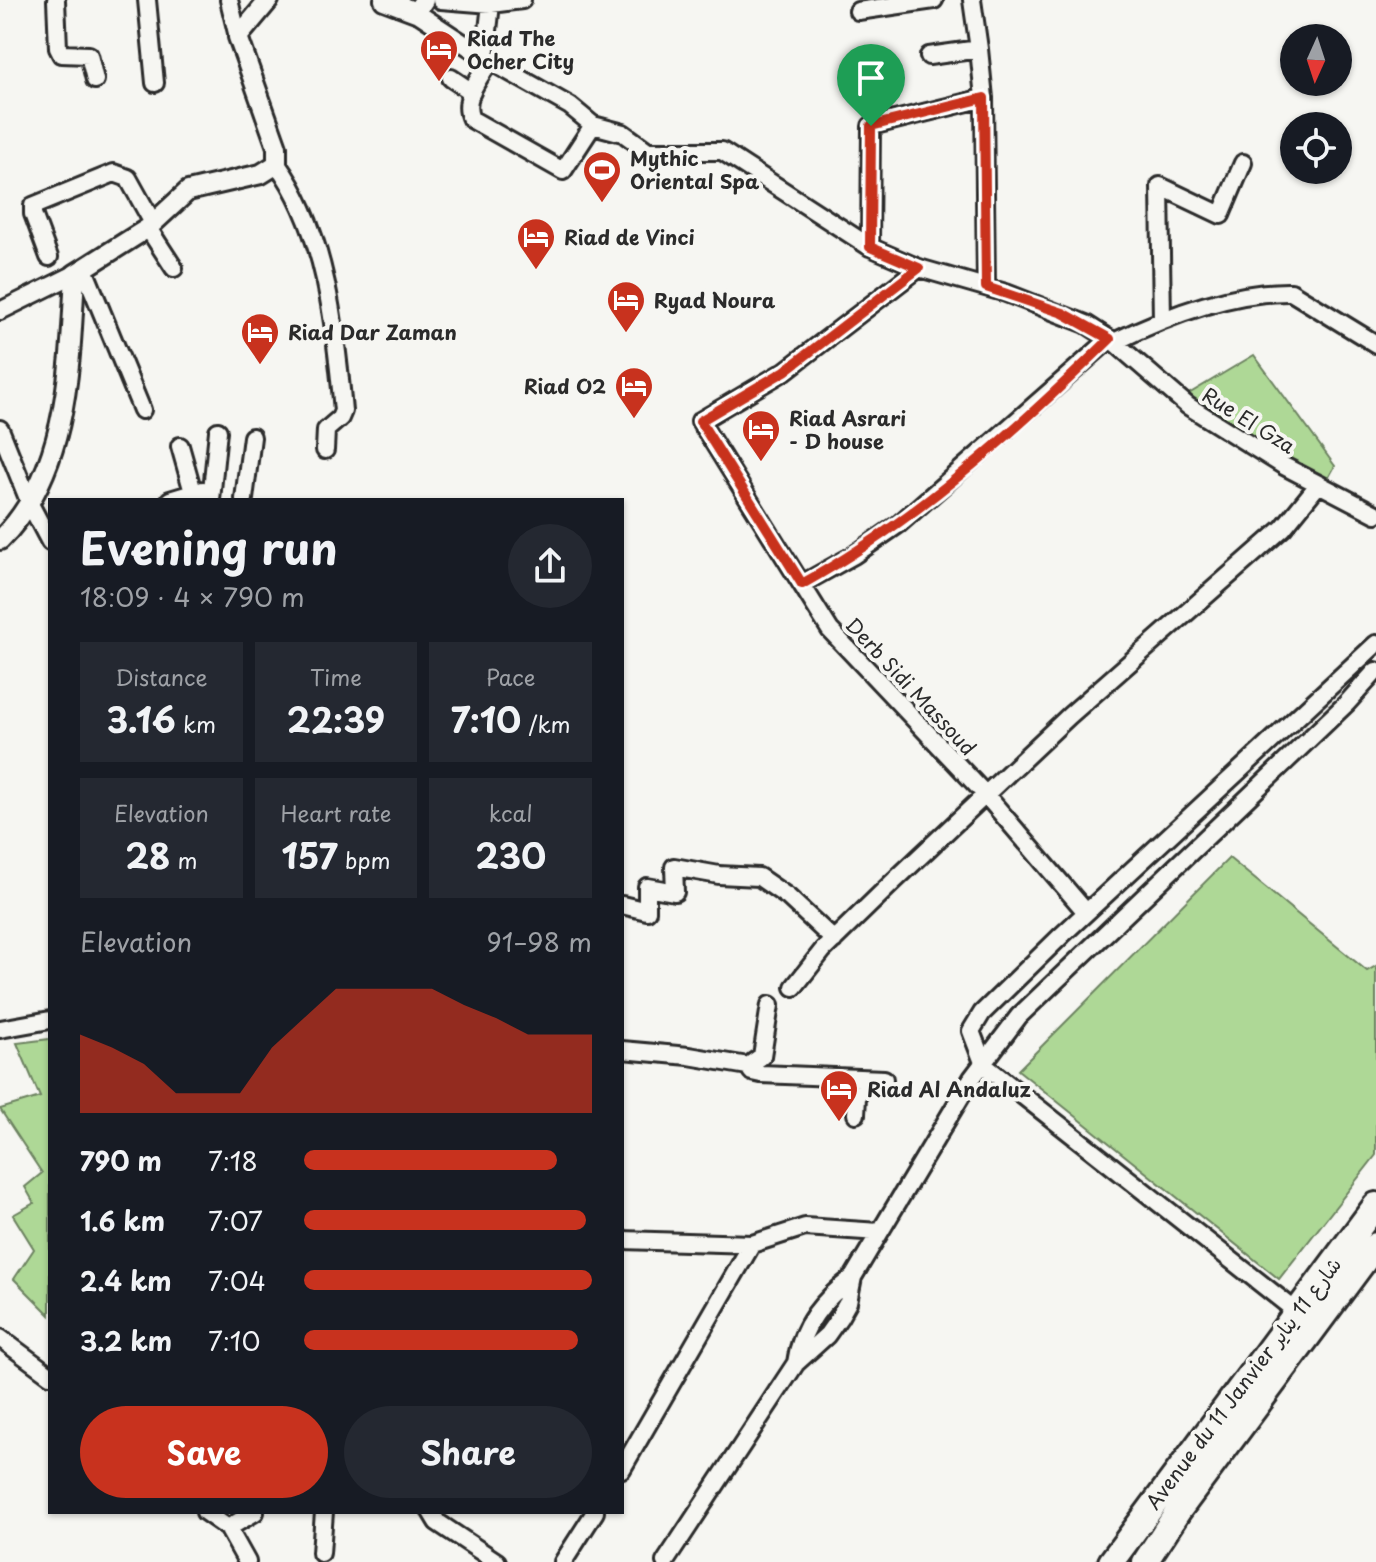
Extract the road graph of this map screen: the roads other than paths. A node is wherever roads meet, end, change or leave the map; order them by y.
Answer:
1 (56, 0) edge
2 (147, 0) edge
3 (229, 0) edge
4 (269, 0) edge
5 (384, 0) edge
6 (441, 0) edge
7 (522, 0) edge
8 (934, 0) edge
9 (972, 0) edge
10 (491, 4) junction
11 (420, 6) edge
12 (858, 11) dead end
13 (238, 37) junction
14 (979, 49) junction
15 (929, 56) dead end
16 (487, 59) junction
17 (451, 78) dead end
18 (95, 80) dead end
19 (155, 83) dead end
20 (472, 92) junction
21 (984, 98) junction
22 (593, 125) junction
23 (1243, 163) dead end
24 (277, 164) junction
25 (150, 225) junction
26 (870, 247) junction
27 (49, 257) dead end
28 (174, 268) dead end
29 (919, 268) junction
30 (80, 271) junction
31 (986, 287) junction
32 (0, 311) edge
33 (1162, 320) junction
34 (1112, 340) junction
35 (1376, 344) edge
36 (142, 410) dead end
37 (0, 429) edge
38 (218, 431) dead end
39 (252, 437) dead end
40 (180, 446) dead end
41 (325, 450) dead end
42 (1318, 485) junction
43 (193, 492) junction
44 (212, 494) edge
45 (176, 498) edge
46 (244, 498) edge
47 (31, 506) junction
48 (1376, 514) edge
49 (48, 537) edge
50 (0, 540) edge
51 (802, 584) junction
52 (1376, 644) edge
53 (1376, 671) edge
54 (985, 794) junction
55 (1127, 876) junction
56 (1146, 894) junction
57 (624, 905) edge
58 (1086, 912) junction
59 (1062, 935) junction
60 (834, 940) junction
61 (1079, 955) junction
62 (794, 987) dead end
63 (998, 995) junction
64 (770, 1005) dead end
65 (1019, 1016) junction
66 (48, 1020) edge
67 (0, 1029) edge
68 (624, 1050) edge
69 (984, 1065) junction
70 (748, 1066) junction
71 (884, 1079) dead end
72 (858, 1081) junction
73 (856, 1114) dead end
74 (1376, 1205) edge
75 (879, 1232) junction
76 (624, 1240) edge
77 (752, 1244) junction
78 (1376, 1245) edge
79 (1297, 1312) junction
80 (0, 1338) edge
81 (48, 1374) edge
82 (624, 1466) edge
83 (208, 1514) edge
84 (252, 1514) edge
85 (324, 1514) edge
86 (432, 1514) edge
87 (594, 1514) edge
88 (228, 1528) junction
89 (321, 1553) dead end
90 (247, 1562) edge
91 (497, 1562) edge
92 (563, 1562) edge
93 (665, 1562) edge
94 (1111, 1562) edge
95 (1145, 1562) edge

1 - 18 street
2 - 19 street
3 - 13 street
4 - 13 street
5 - 11 street
6 - 10 street
7 - 10 street
8 - 12 street
9 - 14 street
10 - 16 street
11 - 16 street, Rue El Gza
13 - 24 street
14 - 15 street
14 - 21 street
16 - 20 street
16 - 22 street, Rue El Gza
17 - 20 street
20 - 22 street
21 - 26 street
21 - 31 street
22 - 26 street, Rue El Gza
23 - 33 street
24 - 25 street
24 - 41 street
25 - 27 street
25 - 28 street
25 - 30 street
26 - 29 street, Rue El Gza
29 - 31 street, Rue El Gza
29 - 51 street, Derb Sidi Massoud
30 - 32 street
30 - 36 street
30 - 47 street
31 - 34 street, Rue El Gza
33 - 34 street
33 - 35 street
34 - 42 street, Rue El Gza
34 - 51 street
37 - 47 street
38 - 44 street
39 - 46 street
40 - 43 street
42 - 48 street, Rue El Gza
42 - 54 street
43 - 44 street
43 - 45 street
47 - 49 street
47 - 50 street
51 - 54 street, Derb Sidi Massoud
52 - 55 street
53 - 56 street
54 - 58 street, Derb Sidi Massoud
54 - 60 street
55 - 56 street
55 - 58 street
56 - 61 street
57 - 60 street
58 - 59 street
59 - 61 street
59 - 63 street
60 - 62 street
61 - 65 street
63 - 65 street
63 - 69 street
64 - 70 street
65 - 69 street
66 - 67 street
68 - 70 street
69 - 75 street
69 - 79 street
70 - 72 street
71 - 72 street
72 - 73 street
74 - 79 main road, Avenue du 11 Janvier شارع 11 يناير
75 - 77 street
75 - 93 street
76 - 77 street
77 - 82 street
78 - 95 main road, Avenue du 11 Janvier شارع 11 يناير
79 - 94 main road, Avenue du 11 Janvier شارع 11 يناير
80 - 81 street
83 - 88 street
84 - 88 street
85 - 89 street
86 - 91 street
87 - 92 street
88 - 90 street

